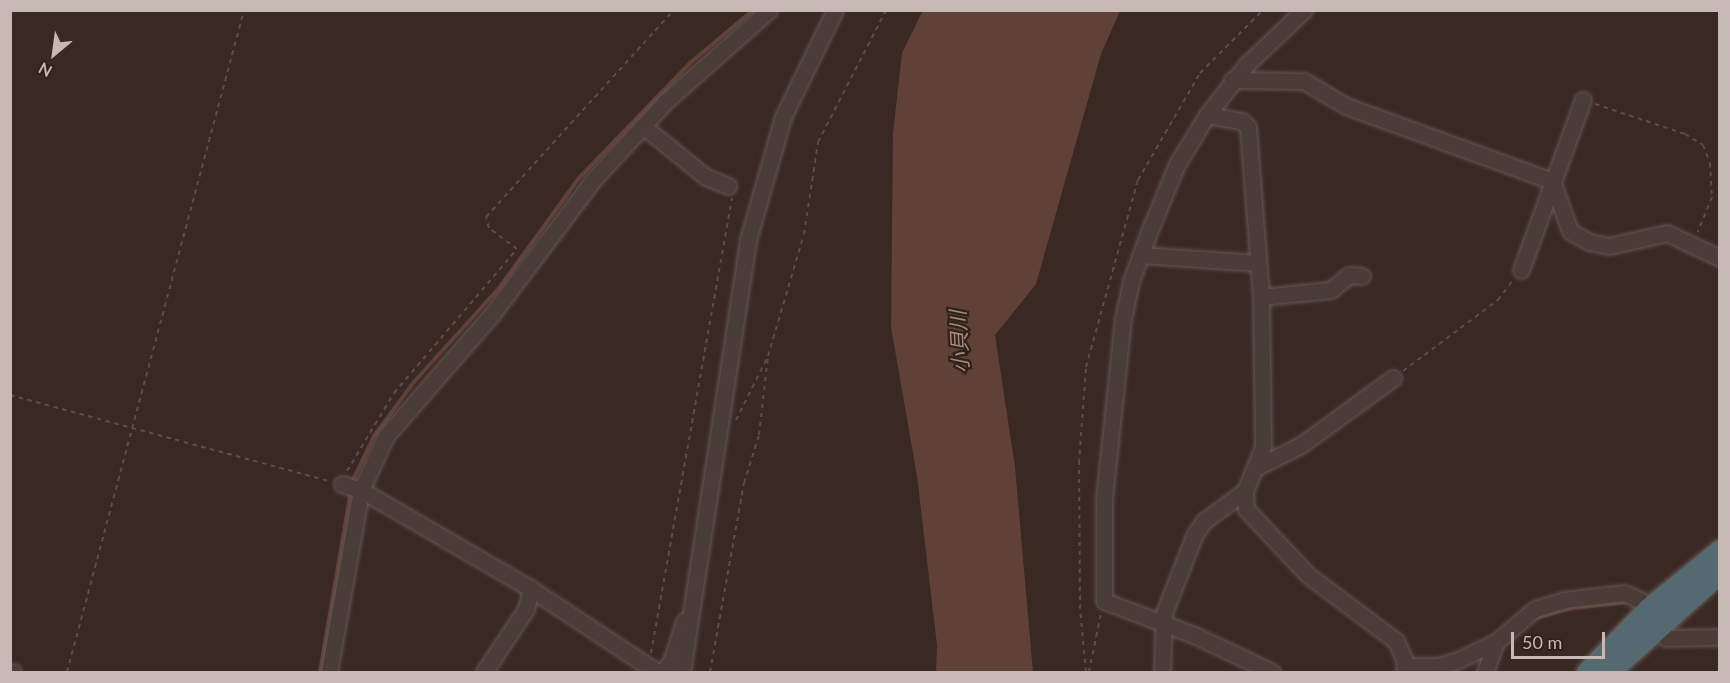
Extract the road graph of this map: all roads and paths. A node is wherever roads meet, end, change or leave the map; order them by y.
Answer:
1 (244, 10) edge
2 (674, 10) edge
3 (769, 10) edge
4 (835, 10) edge
5 (886, 10) edge
6 (1304, 10) edge
7 (1232, 80) junction
8 (1583, 100) joint
9 (1207, 115) junction
10 (643, 126) junction
11 (1552, 181) junction
12 (728, 186) joint
13 (1694, 244) junction
14 (1141, 255) junction
15 (1719, 258) edge
16 (1258, 263) junction
17 (1521, 270) joint
18 (1362, 276) dead end
19 (1260, 297) junction
20 (768, 356) junction
21 (1393, 378) joint
22 (10, 395) edge
23 (735, 422) dead end
24 (131, 428) junction
25 (1257, 467) junction
26 (350, 487) junction
27 (1245, 491) junction
28 (1719, 550) edge
29 (1719, 572) edge
30 (699, 574) junction
31 (531, 589) junction
32 (1104, 601) junction
33 (1652, 617) junction
34 (1162, 623) junction
35 (1719, 637) edge
36 (1496, 642) junction
37 (1405, 669) edge
38 (652, 670) edge
39 (67, 672) edge
40 (329, 672) edge
41 (484, 672) edge
42 (682, 672) edge
43 (710, 672) edge
44 (1089, 672) edge
45 (1162, 672) edge
46 (1272, 672) edge
47 (1485, 672) edge
48 (1587, 672) edge
49 (1609, 672) edge

1 - 24 path
2 - 26 path
3 - 10 street
4 - 30 street
5 - 20 path
6 - 7 street
7 - 9 street
7 - 11 street
8 - 11 street
8 - 13 path
9 - 14 street
9 - 16 street
10 - 12 street
10 - 26 street
11 - 13 street
11 - 17 street
12 - 38 path
13 - 15 street
14 - 16 street
14 - 32 street
16 - 19 street
17 - 21 path
18 - 19 street
19 - 25 street
20 - 23 path
20 - 43 path
21 - 25 street
22 - 24 path
24 - 26 path
24 - 39 path
25 - 27 street
26 - 31 street
26 - 40 street
27 - 34 street
27 - 37 street
28 - 33 highway
29 - 33 highway
30 - 38 street
30 - 42 street
31 - 38 street
31 - 41 street
32 - 34 street
32 - 44 path
33 - 35 street
33 - 36 street
33 - 48 highway
33 - 49 highway
34 - 45 street
34 - 46 street
36 - 37 street
36 - 47 street

